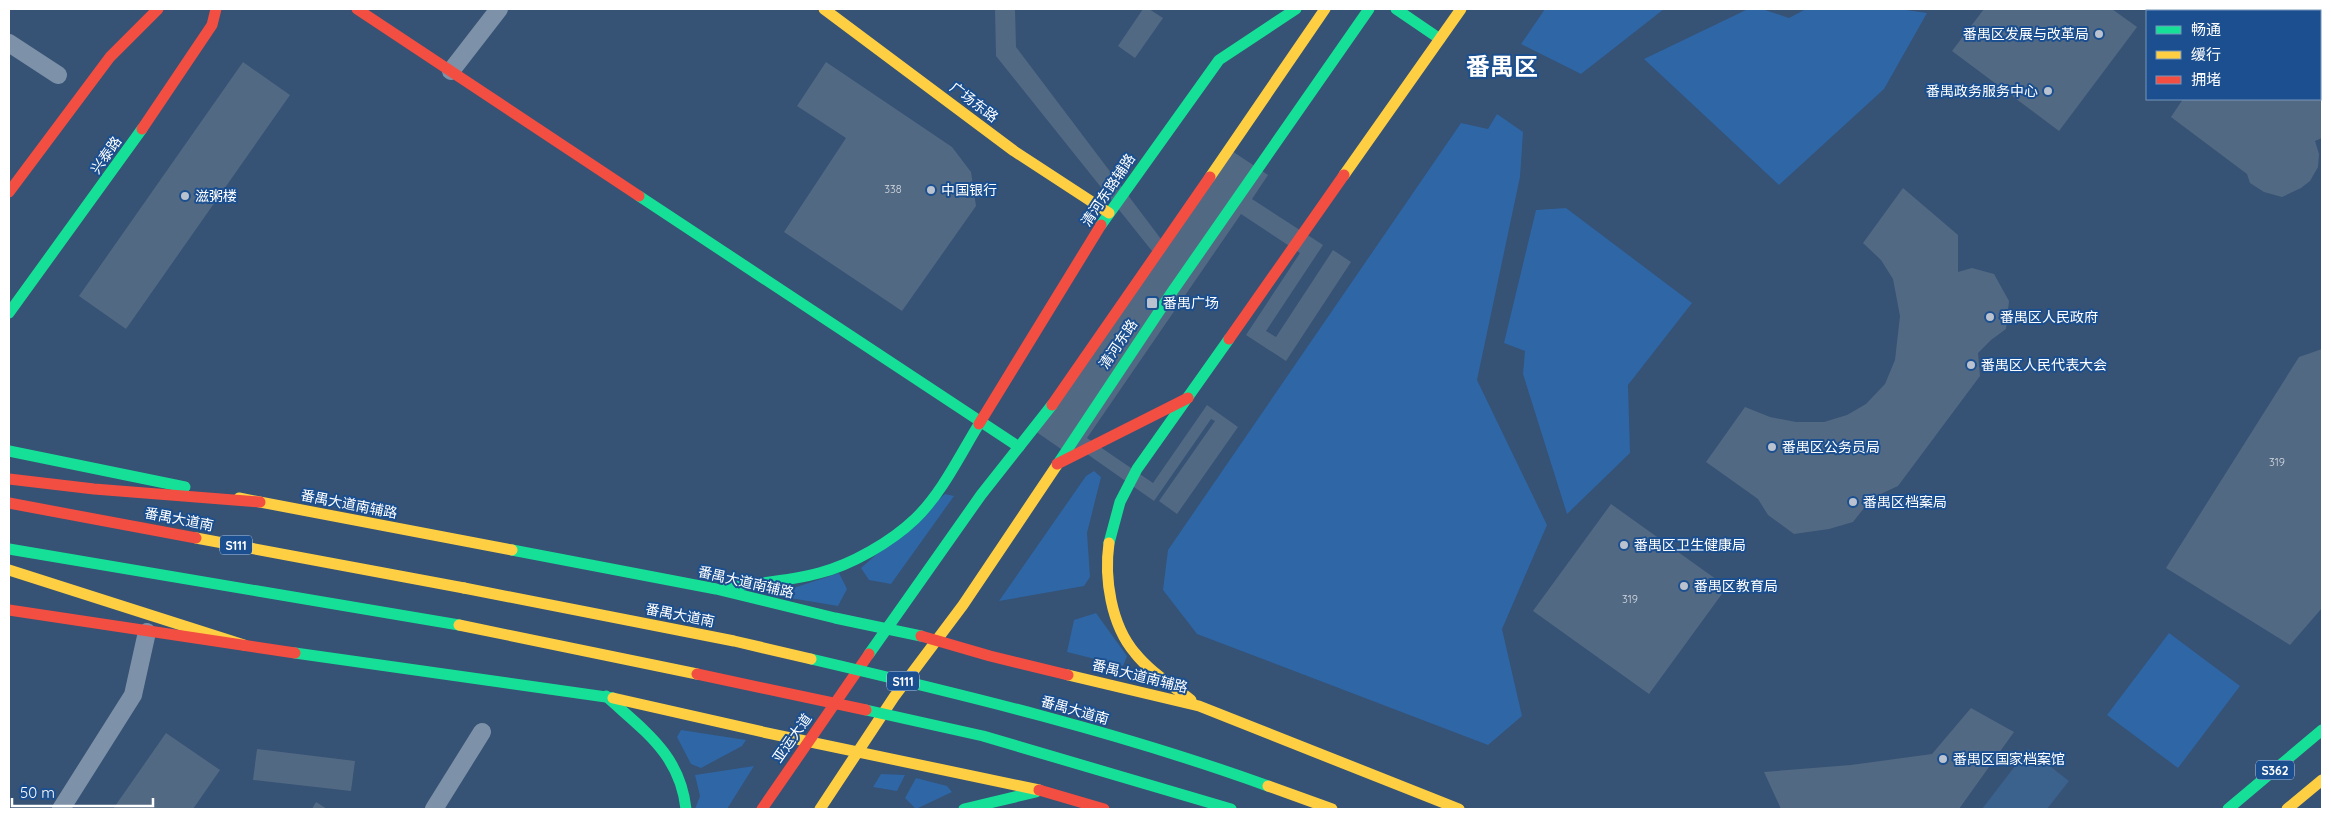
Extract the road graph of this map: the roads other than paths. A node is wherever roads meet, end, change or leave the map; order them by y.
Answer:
1 (158, 9) edge
2 (216, 9) edge
3 (357, 9) edge
4 (499, 9) edge
5 (824, 9) edge
6 (1296, 9) edge
7 (1325, 9) edge
8 (1369, 9) edge
9 (1396, 9) edge
10 (1461, 9) edge
11 (1440, 39) junction
12 (9, 43) edge
13 (451, 71) junction
14 (58, 75) dead end
15 (9, 192) edge
16 (1109, 213) junction
17 (9, 313) edge
18 (1188, 398) junction
19 (982, 421) junction
20 (1019, 447) junction
21 (9, 450) edge
22 (1056, 465) junction
23 (9, 480) edge
24 (260, 502) junction
25 (9, 503) edge
26 (9, 549) edge
27 (9, 570) edge
28 (716, 589) junction
29 (9, 610) edge
30 (888, 630) junction
31 (147, 632) junction
32 (938, 640) junction
33 (244, 644) junction
34 (848, 686) joint
35 (606, 696) junction
36 (1199, 706) junction
37 (2322, 730) edge
38 (482, 732) dead end
39 (809, 740) junction
40 (856, 752) junction
41 (2322, 780) edge
42 (1040, 790) junction
43 (61, 809) edge
44 (434, 809) edge
45 (686, 809) edge
46 (762, 809) edge
47 (820, 809) edge
48 (964, 809) edge
49 (1104, 809) edge
50 (1231, 809) edge
51 (1332, 809) edge
52 (1459, 809) edge
53 (2228, 809) edge
54 (2287, 809) edge

1 - 15 main road
2 - 17 main road, 兴泰路
3 - 13 main road
4 - 13 street
5 - 16 main road, 广场东路
6 - 16 main road, 清河东路辅路
7 - 20 main road, 清河东路
8 - 22 main road, 清河东路
9 - 11 main road
10 - 11 main road
11 - 18 main road
12 - 14 street
13 - 19 main road
16 - 19 main road, 清河东路辅路
18 - 22 main road
18 - 36 main road
19 - 20 main road
19 - 28 main road, 清河东路辅路
20 - 30 main road, 清河东路
21 - 24 main road, 番禺大道南辅路
22 - 32 main road, 清河东路
23 - 24 main road
24 - 28 main road, 番禺大道南辅路
25 - 51 main road, 番禺大道南 / S111, bridge
26 - 50 main road, bridge
27 - 33 main road
28 - 30 main road, 番禺大道南辅路
29 - 31 main road
30 - 32 main road, 番禺大道南辅路
30 - 34 main road, 清河东路
31 - 33 main road
31 - 43 street
32 - 36 main road, 番禺大道南辅路
32 - 40 main road, 清河东路
33 - 35 main road
34 - 39 main road, 亚运大道
35 - 39 main road
35 - 45 main road
36 - 52 main road, 番禺大道南辅路
37 - 53 main road, S362
38 - 44 street
39 - 40 main road
39 - 46 main road, 亚运大道
40 - 42 main road
40 - 47 main road
41 - 54 main road, S362
42 - 48 main road
42 - 49 main road

